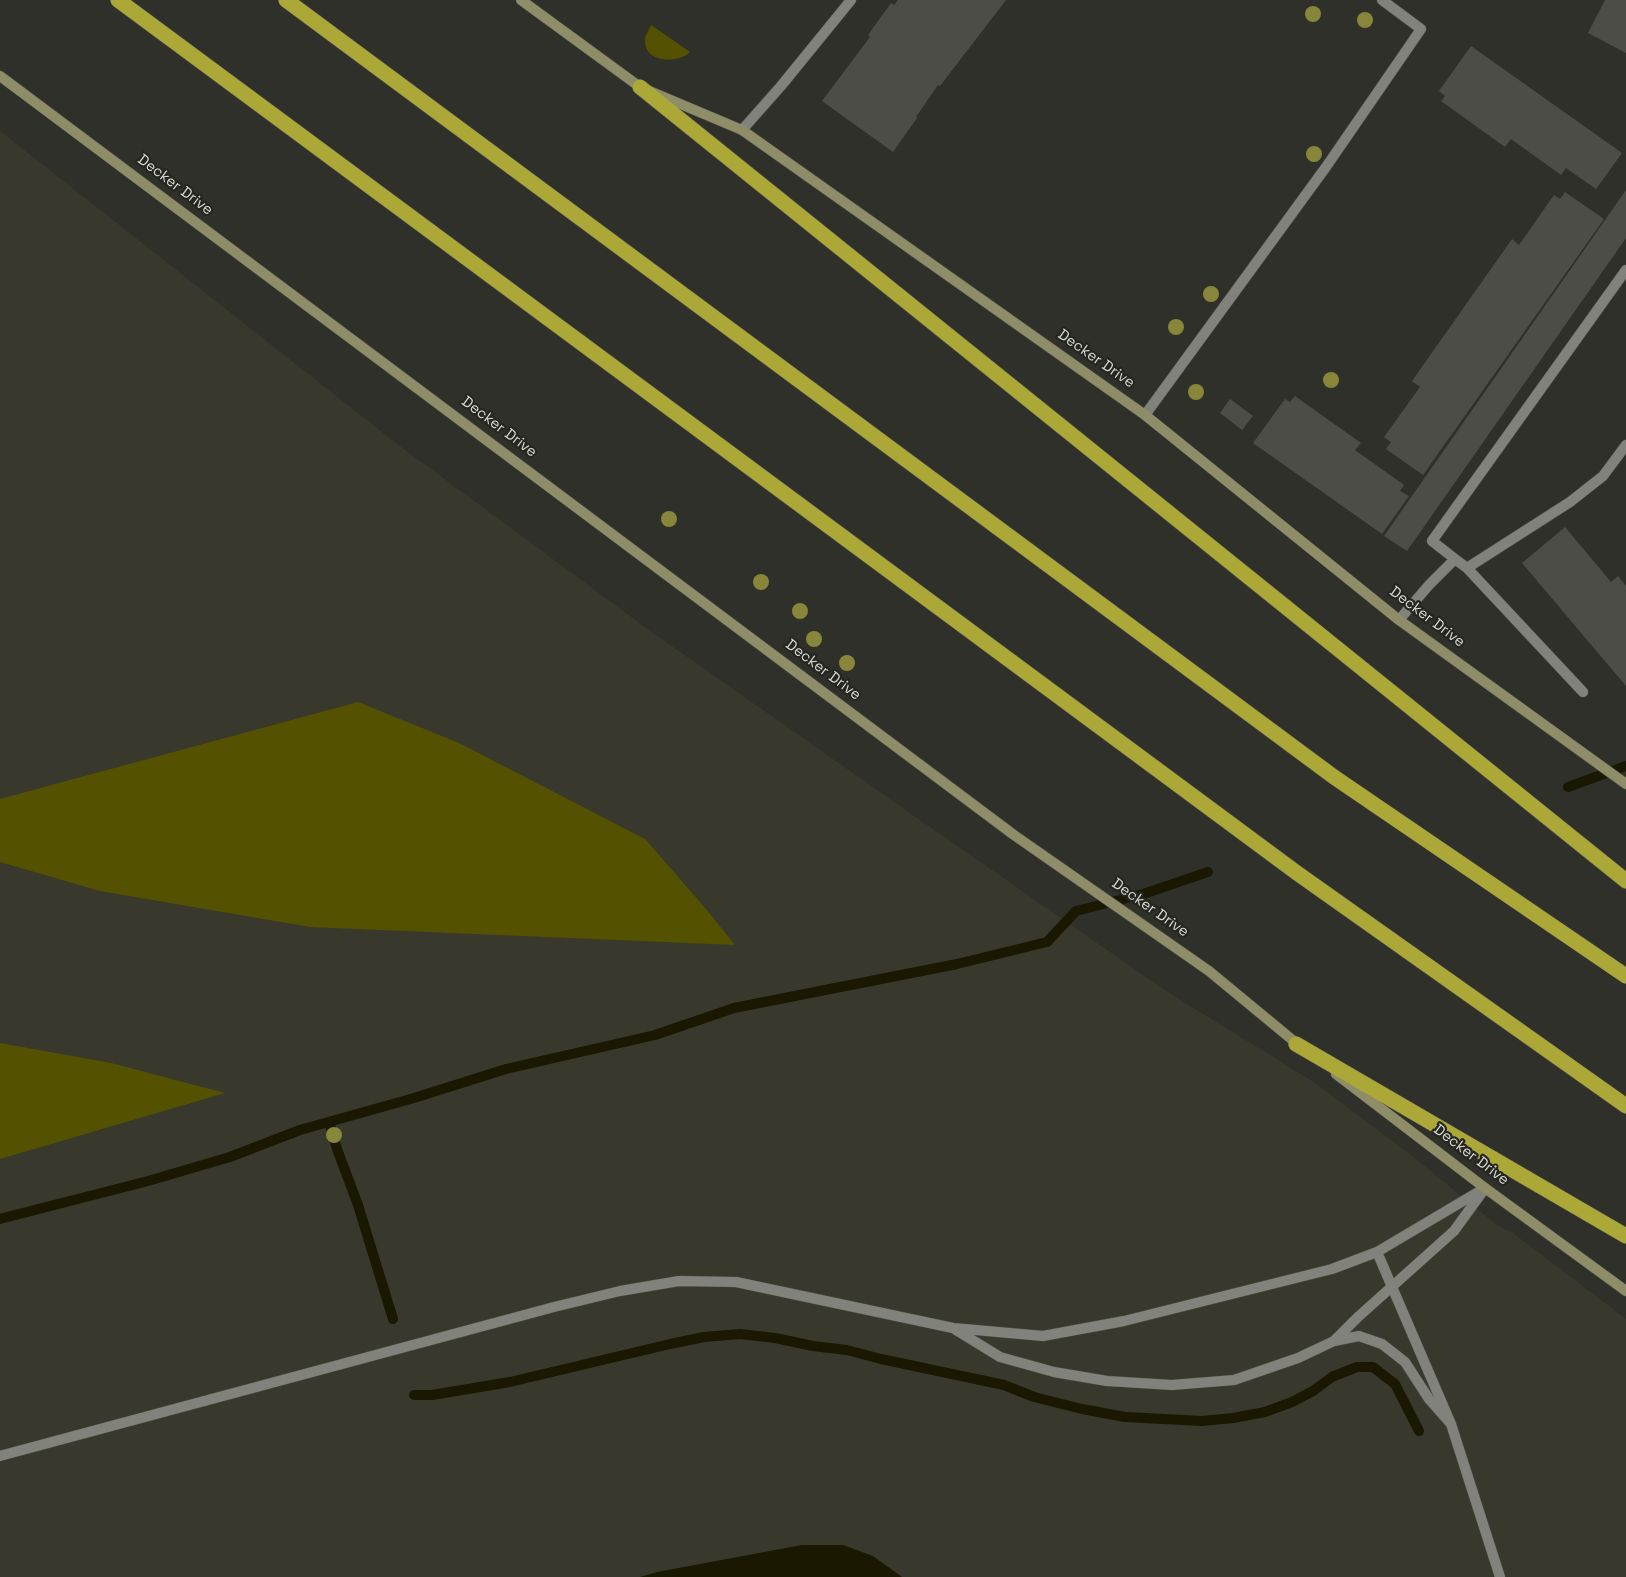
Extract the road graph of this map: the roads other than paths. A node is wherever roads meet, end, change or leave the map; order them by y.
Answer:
1 (118, 0) edge
2 (286, 0) edge
3 (521, 0) edge
4 (850, 0) edge
5 (1382, 0) edge
6 (0, 76) edge
7 (640, 87) junction
8 (742, 130) junction
9 (1626, 270) edge
10 (1145, 415) junction
11 (1626, 445) edge
12 (1455, 559) junction
13 (1467, 568) junction
14 (1400, 620) junction
15 (1583, 692) dead end
16 (1626, 784) edge
17 (1626, 880) edge
18 (1626, 976) edge
19 (1296, 1044) junction
20 (1626, 1106) edge
21 (1485, 1188) junction
22 (1626, 1236) edge
23 (1377, 1252) junction
24 (1392, 1287) junction
25 (1626, 1291) edge
26 (953, 1328) junction
27 (1334, 1341) junction
28 (1451, 1424) junction
29 (0, 1456) edge
30 (1500, 1577) edge

1 - 20 highway
2 - 18 highway
3 - 7 main road, Decker Drive
4 - 8 lane
5 - 10 lane
6 - 19 main road, Decker Drive
7 - 8 main road, Decker Drive
7 - 17 highway
8 - 10 main road, Decker Drive
9 - 12 lane
10 - 14 main road, Decker Drive
11 - 13 lane
12 - 13 lane
12 - 14 lane
13 - 15 lane
14 - 16 main road, Decker Drive
19 - 21 main road, Decker Drive
19 - 22 highway
21 - 23 lane
21 - 24 lane
21 - 25 main road, Decker Drive
23 - 24 lane
23 - 26 lane
24 - 27 lane
24 - 28 lane
26 - 27 lane
26 - 29 lane
27 - 28 lane
28 - 30 lane

